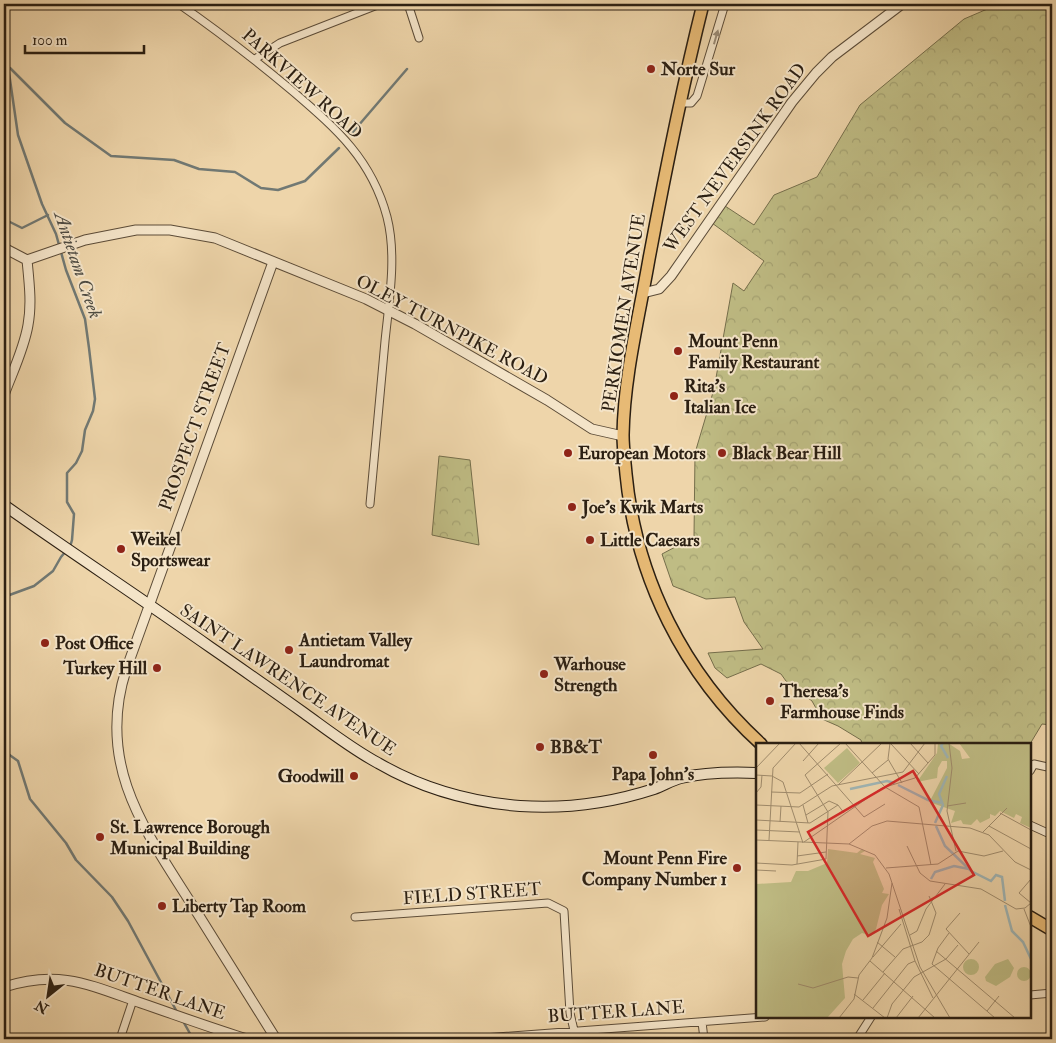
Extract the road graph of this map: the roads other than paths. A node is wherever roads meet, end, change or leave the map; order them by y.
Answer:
1 (179, 4) edge
2 (380, 4) edge
3 (408, 4) edge
4 (703, 4) edge
5 (725, 4) edge
6 (902, 4) edge
7 (419, 38) dead end
8 (255, 60) junction
9 (679, 103) junction
10 (4, 248) edge
11 (27, 260) junction
12 (273, 262) junction
13 (643, 293) junction
14 (388, 310) junction
15 (4, 395) edge
16 (623, 436) junction
17 (370, 504) dead end
18 (4, 505) edge
19 (149, 604) junction
20 (760, 743) edge
21 (1052, 768) edge
22 (1031, 769) edge
23 (756, 773) edge
24 (1031, 825) edge
25 (1052, 834) edge
26 (355, 917) dead end
27 (1031, 917) edge
28 (1052, 930) edge
29 (4, 987) edge
30 (1052, 994) edge
31 (1031, 995) edge
32 (134, 1000) junction
33 (756, 1018) edge
34 (871, 1018) edge
35 (702, 1022) junction
36 (575, 1035) edge
37 (120, 1039) edge
38 (247, 1039) edge
39 (276, 1039) edge
40 (470, 1039) edge
41 (704, 1039) edge
42 (857, 1039) edge

1 - 8 street, PARKVIEW ROAD
2 - 8 street
3 - 7 street
4 - 9 main road, PERKIOMEN AVENUE
9 -> 5 street
6 - 13 street, WEST NEVERSINK ROAD
8 - 14 street, PARKVIEW ROAD
9 - 13 main road, PERKIOMEN AVENUE
10 - 11 street
11 - 12 street, OLEY TURNPIKE ROAD
11 - 15 street
12 - 14 street, OLEY TURNPIKE ROAD
12 - 19 street, PROSPECT STREET
13 - 16 main road, PERKIOMEN AVENUE
14 - 16 street, OLEY TURNPIKE ROAD
14 - 17 street, PARKVIEW ROAD
16 - 20 main road, PERKIOMEN AVENUE
18 - 19 main road, SAINT LAWRENCE AVENUE
19 - 23 main road, SAINT LAWRENCE AVENUE
19 - 39 street, PROSPECT STREET
21 - 22 street
24 - 25 street
26 - 36 street, FIELD STREET
27 - 28 main road
29 - 32 street, BUTTER LANE
30 - 31 street
32 - 37 street
32 - 38 street, BUTTER LANE
33 - 35 street, BUTTER LANE
34 - 42 street
35 - 36 street, BUTTER LANE
35 - 41 street
36 - 40 street, BUTTER LANE

